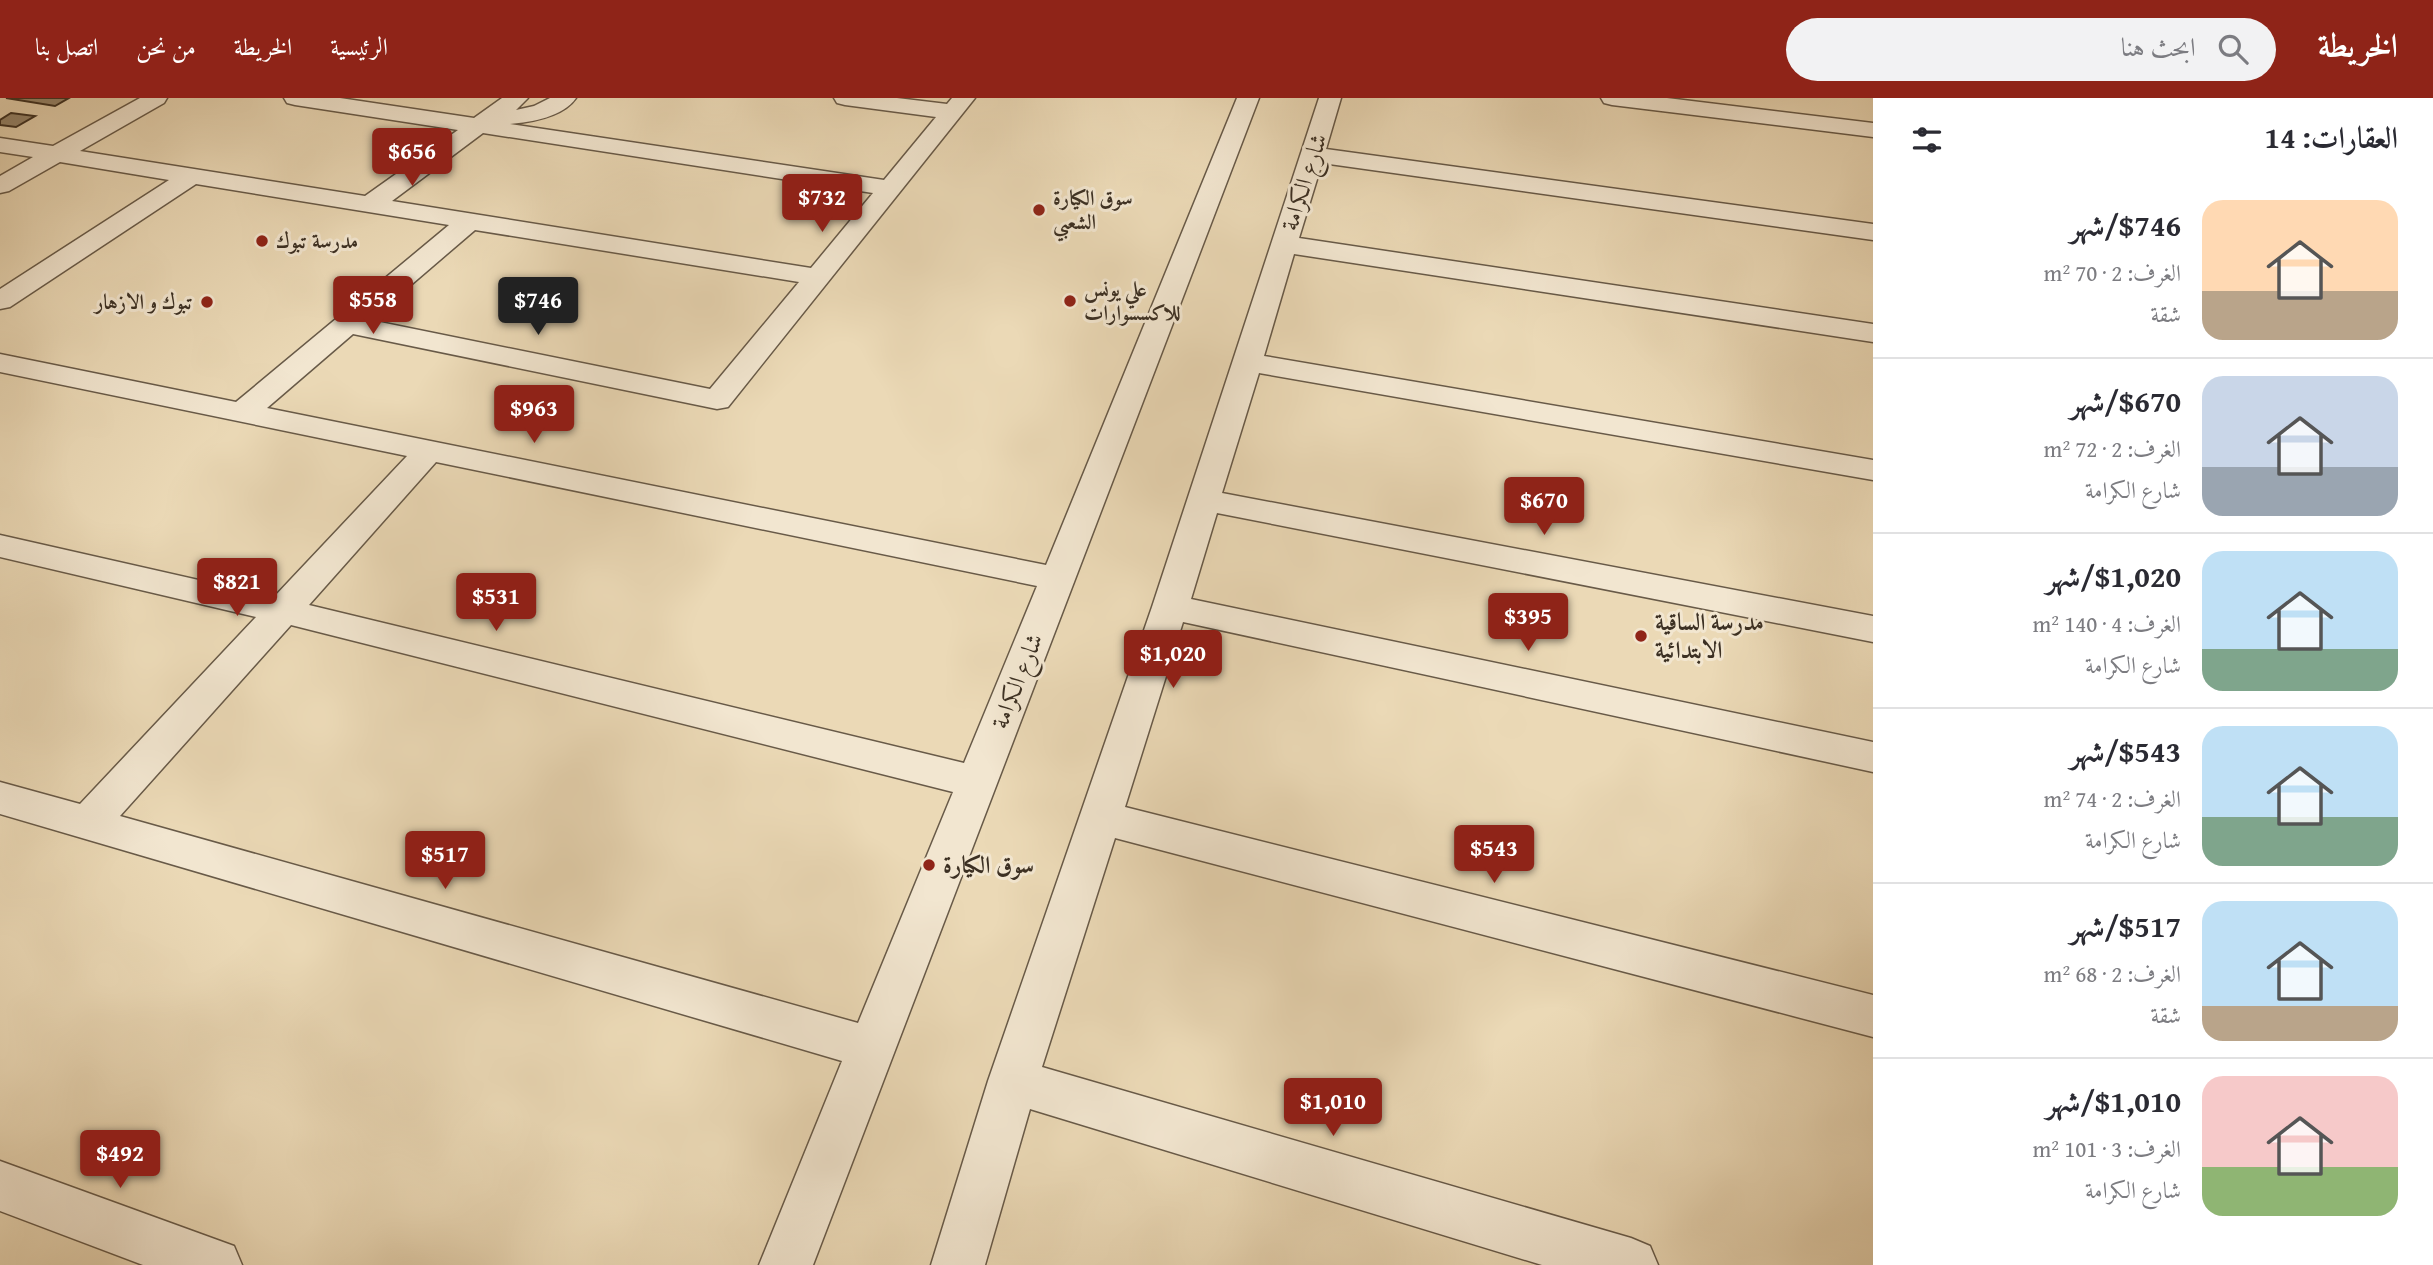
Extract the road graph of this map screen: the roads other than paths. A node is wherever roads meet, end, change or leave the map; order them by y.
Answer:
1 (156, 98) edge
2 (296, 98) edge
3 (517, 98) edge
4 (565, 98) edge
5 (845, 98) edge
6 (1248, 98) edge
7 (1330, 98) edge
8 (1612, 98) edge
9 (958, 105) edge
10 (484, 121) junction
11 (1873, 130) edge
12 (0, 145) edge
13 (57, 154) junction
14 (1314, 155) junction
15 (191, 176) junction
16 (0, 186) edge
17 (890, 188) junction
18 (370, 205) junction
19 (470, 221) junction
20 (1873, 232) edge
21 (1284, 244) junction
22 (817, 277) junction
23 (0, 301) edge
24 (348, 324) junction
25 (1873, 333) edge
26 (1247, 362) junction
27 (0, 363) edge
28 (243, 412) junction
29 (429, 451) junction
30 (1873, 470) edge
31 (1204, 500) junction
32 (0, 546) edge
33 (1058, 579) junction
34 (1170, 607) junction
35 (282, 611) junction
36 (1873, 629) edge
37 (1873, 757) edge
38 (977, 782) junction
39 (0, 797) edge
40 (1099, 817) junction
41 (88, 823) junction
42 (1873, 1016) edge
43 (871, 1048) junction
44 (1013, 1081) junction
45 (0, 1186) edge
46 (215, 1265) edge
47 (786, 1265) edge
48 (958, 1265) edge
49 (1631, 1265) edge

1 - 13 street
2 - 10 street
3 - 10 street
4 - 10 street
5 - 9 street
6 - 33 street, شارع الكرامة
7 - 14 street, شارع الكرامة
8 - 11 street
9 - 17 street
10 - 17 street
10 - 18 street
12 - 13 street
13 - 15 street
13 - 16 street
14 - 20 street
14 - 21 street, شارع الكرامة
15 - 18 street
15 - 23 street
17 - 22 street
18 - 19 street
19 - 22 street
19 - 24 street
21 - 25 street
21 - 26 street, شارع الكرامة
22 - 24 street
24 - 28 street
26 - 30 street
26 - 31 street, شارع الكرامة
27 - 28 street
28 - 29 street
29 - 33 street
29 - 35 street
31 - 34 street, شارع الكرامة
31 - 36 street
32 - 35 street
33 - 38 street, شارع الكرامة
34 - 37 street
34 - 40 street, شارع الكرامة
35 - 38 street
35 - 41 street
38 - 43 street, شارع الكرامة
39 - 41 street
40 - 42 street
40 - 44 street, شارع الكرامة
41 - 43 street
43 - 47 street, شارع الكرامة
44 - 48 street, شارع الكرامة
44 - 49 street
45 - 46 street

